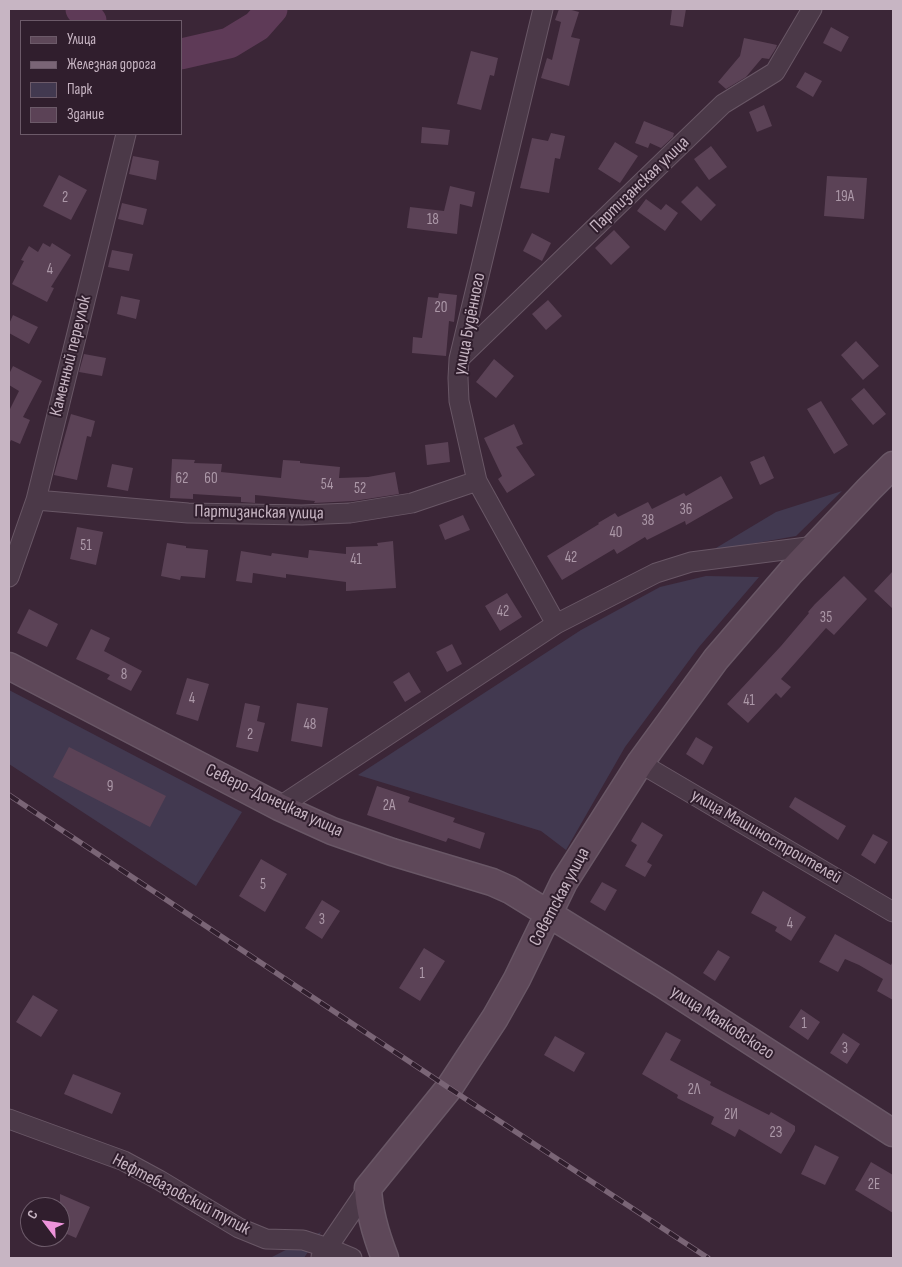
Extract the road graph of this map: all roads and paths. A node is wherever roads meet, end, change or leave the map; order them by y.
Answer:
1 (543, 9) edge
2 (812, 9) edge
3 (126, 135) edge
4 (459, 359) junction
5 (893, 465) edge
6 (477, 481) junction
7 (36, 500) junction
8 (815, 546) junction
9 (9, 577) edge
10 (556, 624) junction
11 (9, 666) edge
12 (640, 763) junction
13 (279, 807) junction
14 (893, 912) edge
15 (548, 915) junction
16 (9, 1119) edge
17 (893, 1133) edge
18 (368, 1188) junction
19 (324, 1253) edge
20 (352, 1258) edge
21 (385, 1258) edge

1 - 4 street, улица Будённого
2 - 4 street, Партизанская улица
3 - 7 street, Каменный переулок
4 - 6 street, улица Будённого
5 - 8 main road, Советская улица
6 - 7 street, Партизанская улица
6 - 10 street, улица Будённого
7 - 9 street, Каменный переулок
8 - 10 street
8 - 12 main road, Советская улица
10 - 13 street
11 - 13 main road, Северо-Донецкая улица
12 - 14 street, улица Машиностроителей
12 - 15 main road, Советская улица
13 - 15 main road, Северо-Донецкая улица
15 - 17 main road, улица Маяковского
15 - 18 main road, Советская улица
16 - 19 street, Нефтебазовский тупик
18 - 19 street, Советская улица
18 - 21 main road
19 - 20 street, Нефтебазовский тупик

